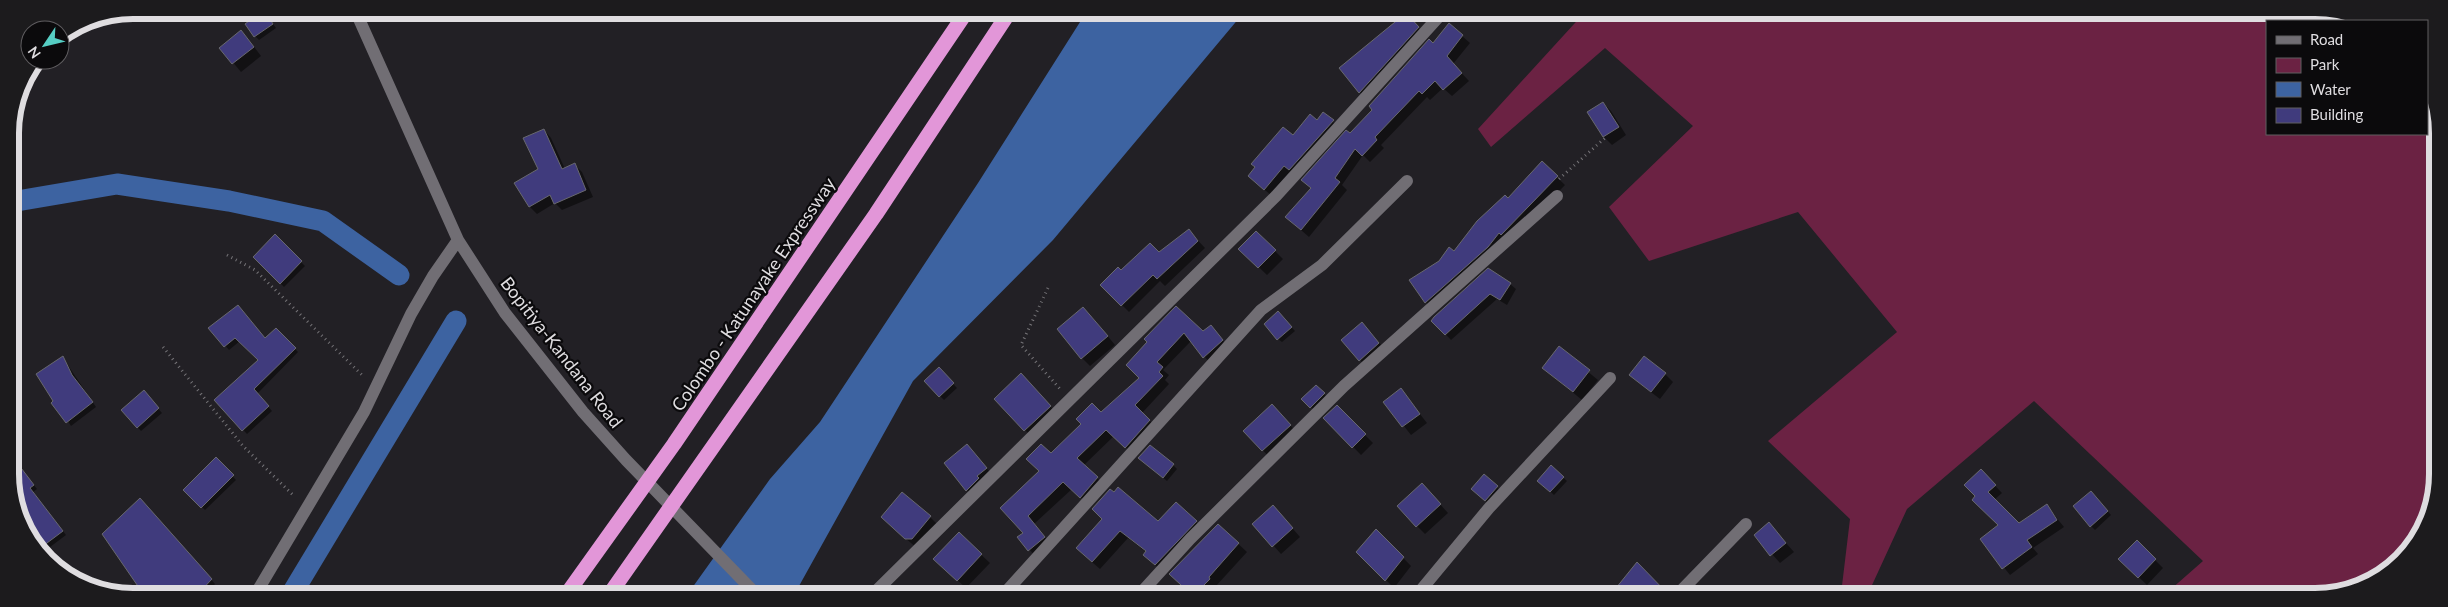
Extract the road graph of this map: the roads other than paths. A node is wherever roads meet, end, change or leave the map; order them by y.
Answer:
1 (359, 19) edge
2 (962, 19) edge
3 (1005, 19) edge
4 (1437, 19) edge
5 (1407, 182) dead end
6 (1557, 196) dead end
7 (458, 240) junction
8 (1610, 378) dead end
9 (1746, 524) dead end
10 (259, 588) edge
11 (571, 588) edge
12 (614, 588) edge
13 (750, 588) edge
14 (879, 588) edge
15 (1010, 588) edge
16 (1145, 588) edge
17 (1423, 588) edge
18 (1684, 588) edge

1 - 7 street, Bopitiya-Kandana Road
2 - 11 highway, Colombo - Katunayake Expressway
3 - 12 highway
4 - 14 street
5 - 15 street
6 - 16 street
7 - 10 street
7 - 13 street, Bopitiya-Kandana Road
8 - 17 street
9 - 18 street

